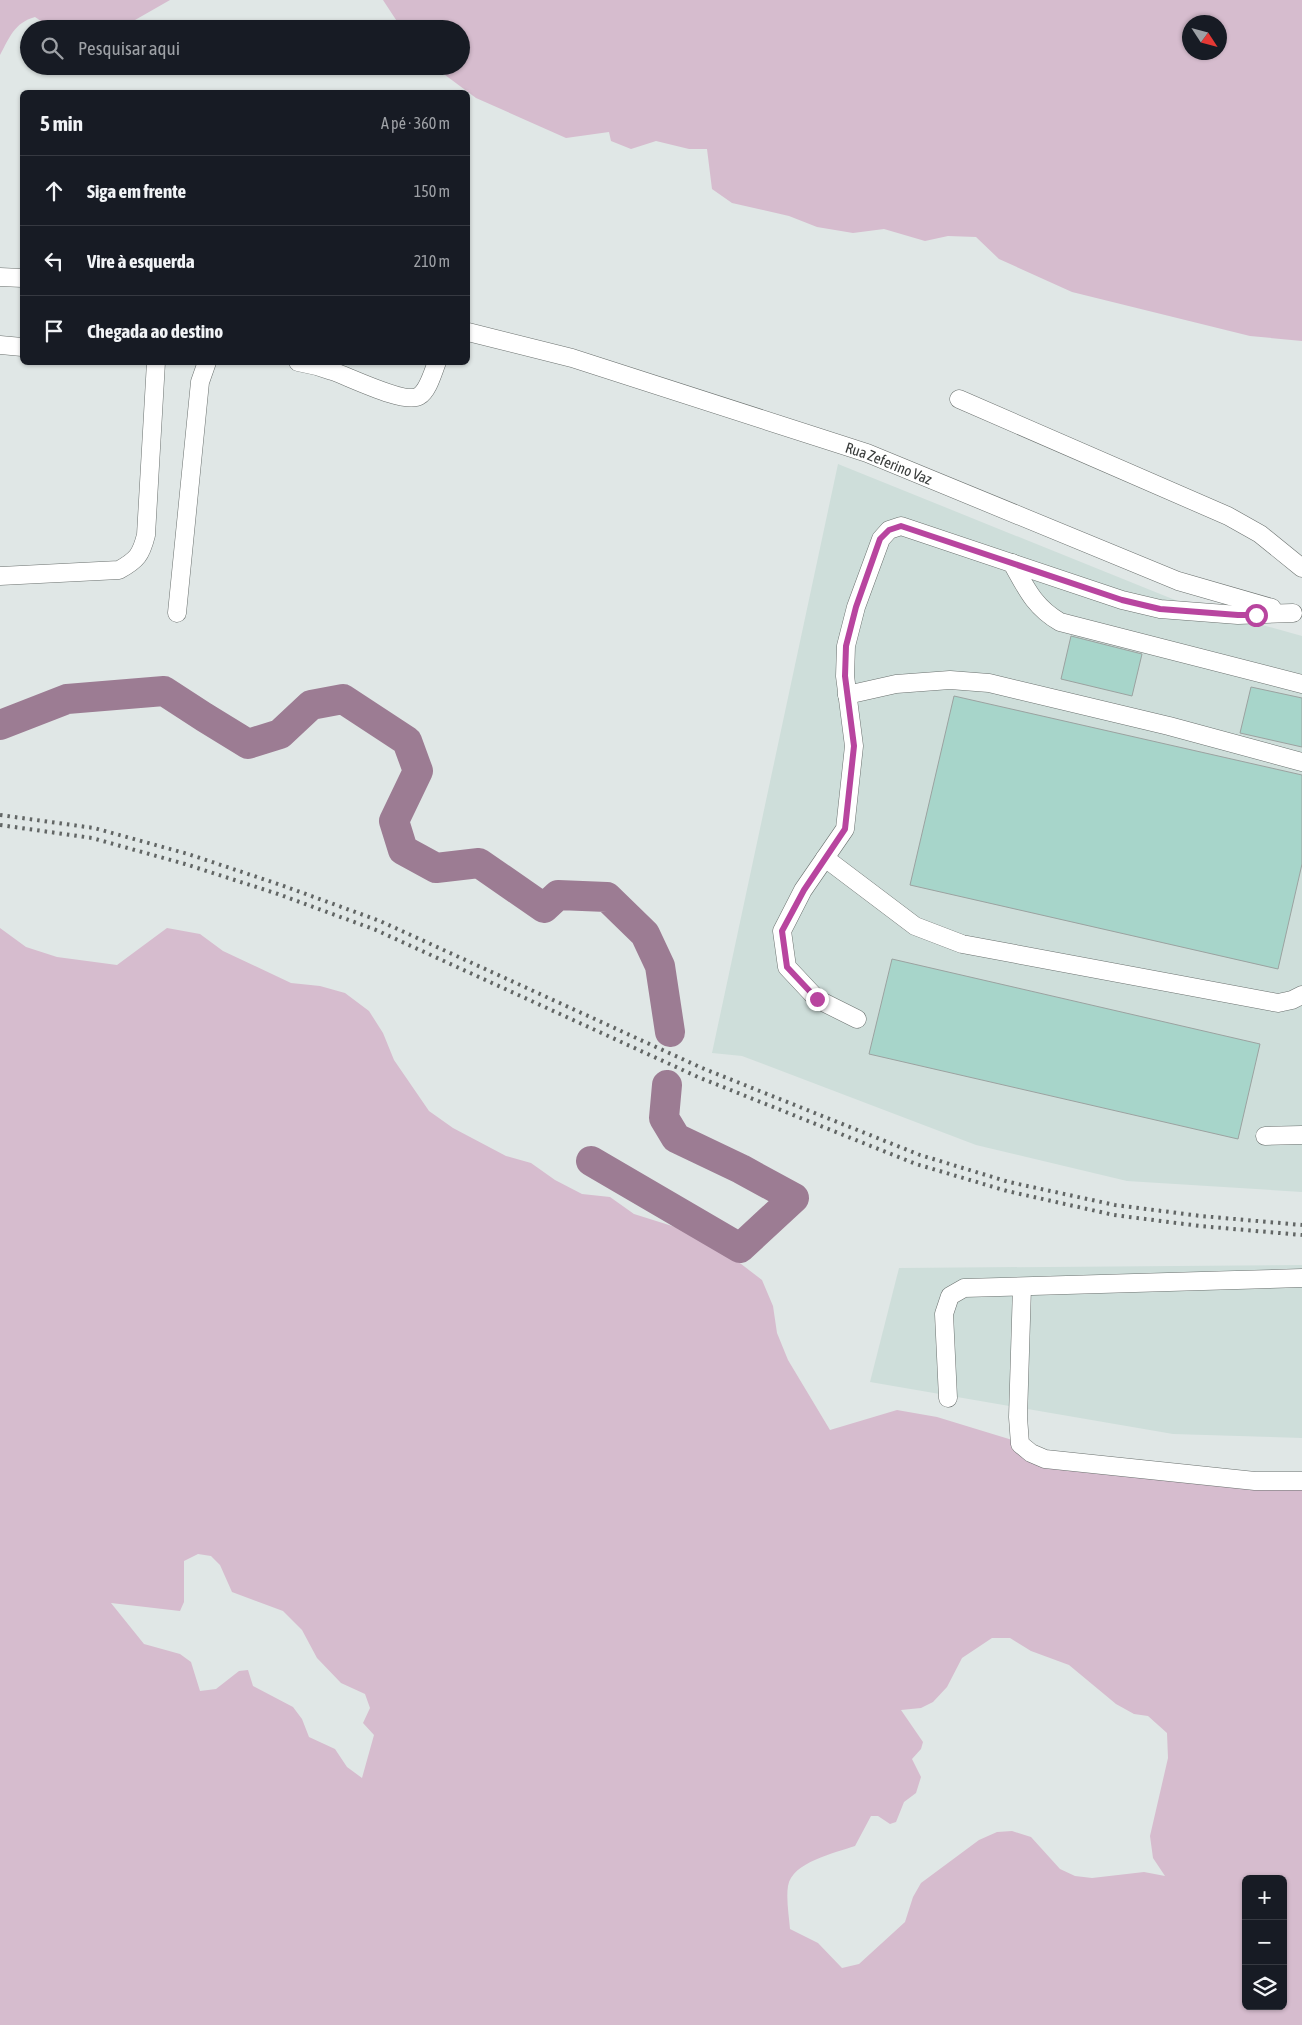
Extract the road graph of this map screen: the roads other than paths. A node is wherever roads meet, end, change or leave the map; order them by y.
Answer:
1 (0, 277) edge
2 (20, 278) edge
3 (470, 332) edge
4 (0, 345) edge
5 (20, 347) edge
6 (156, 365) edge
7 (206, 365) edge
8 (311, 365) edge
9 (436, 365) edge
10 (960, 399) dead end
11 (1012, 563) junction
12 (1302, 568) edge
13 (0, 576) edge
14 (177, 613) dead end
15 (1297, 614) edge
16 (1302, 684) edge
17 (848, 695) junction
18 (1302, 762) edge
19 (825, 858) junction
20 (1302, 995) edge
21 (857, 1019) dead end
22 (1302, 1135) edge
23 (1265, 1136) dead end
24 (1302, 1278) edge
25 (1022, 1287) junction
26 (948, 1398) dead end
27 (1302, 1481) edge

1 - 2 street
3 - 15 street, Rua Zeferino Vaz
4 - 5 street
6 - 13 street
7 - 14 street
8 - 9 street
10 - 12 street
11 - 15 street
11 - 16 street
11 - 17 street
17 - 18 street
17 - 19 street
19 - 20 street
19 - 21 street
22 - 23 street
24 - 25 street
25 - 26 street
25 - 27 street

